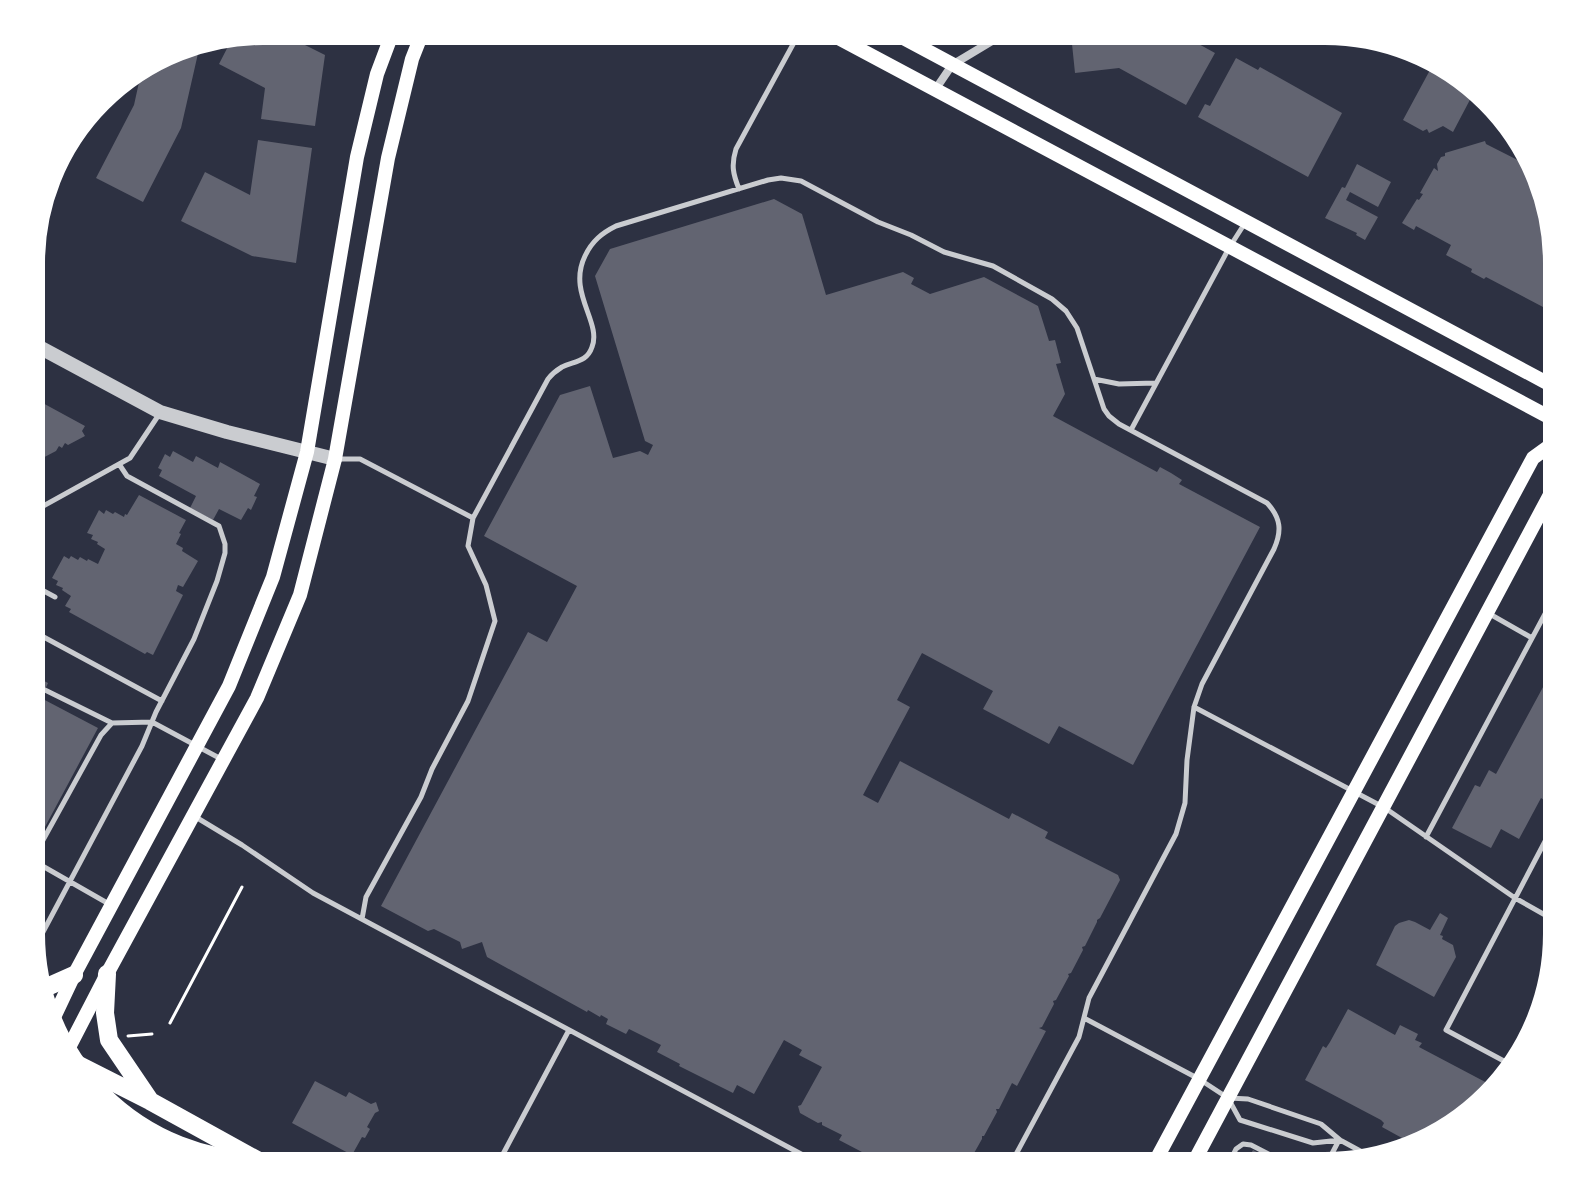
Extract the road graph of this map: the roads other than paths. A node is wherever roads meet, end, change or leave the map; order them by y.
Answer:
1 (390, 40) edge
2 (419, 40) edge
3 (795, 40) edge
4 (841, 40) edge
5 (994, 40) edge
6 (908, 41) edge
7 (952, 65) junction
8 (934, 91) junction
9 (739, 189) junction
10 (1245, 222) junction
11 (1229, 248) junction
12 (40, 347) edge
13 (1094, 379) junction
14 (1156, 383) junction
15 (1548, 384) edge
16 (160, 412) junction
17 (1548, 417) edge
18 (1131, 430) junction
19 (1548, 447) edge
20 (307, 452) junction
21 (335, 459) junction
22 (119, 464) junction
23 (1548, 499) edge
24 (40, 508) edge
25 (473, 518) junction
26 (40, 589) edge
27 (55, 597) dead end
28 (1548, 608) edge
29 (1488, 613) junction
30 (40, 635) edge
31 (1532, 638) junction
32 (45, 690) dead end
33 (162, 701) junction
34 (1194, 707) junction
35 (152, 722) junction
36 (112, 723) junction
37 (198, 746) junction
38 (224, 760) junction
39 (1355, 791) junction
40 (1385, 808) junction
41 (192, 815) junction
42 (1548, 836) edge
43 (1426, 837) junction
44 (40, 846) edge
45 (40, 865) edge
46 (69, 882) junction
47 (1515, 898) junction
48 (112, 906) junction
49 (1548, 917) edge
50 (362, 919) junction
51 (40, 937) edge
52 (107, 974) junction
53 (74, 975) junction
54 (47, 987) edge
55 (56, 1014) edge
56 (1084, 1018) junction
57 (569, 1030) junction
58 (71, 1046) edge
59 (1507, 1063) edge
60 (84, 1067) edge
61 (1199, 1079) junction
62 (1228, 1098) junction
63 (150, 1101) junction
64 (1340, 1140) junction
65 (1365, 1153) edge
66 (252, 1157) edge
67 (501, 1157) edge
68 (807, 1157) edge
69 (1015, 1157) edge
70 (1157, 1157) edge
71 (1196, 1157) edge
72 (1232, 1157) edge
73 (1275, 1157) edge
74 (1331, 1157) edge

1 - 20 main road
2 - 21 main road
3 - 9 lane
4 - 8 main road
5 - 7 street
6 - 7 main road
7 - 8 street
7 - 10 main road
8 - 11 main road
9 - 13 lane
9 - 25 lane
10 - 11 lane
10 - 15 main road
11 - 14 lane
11 - 17 main road
12 - 16 street
13 - 14 lane
13 - 18 lane
14 - 18 lane
16 - 20 street
16 - 22 lane
18 - 34 lane
19 - 39 main road
20 - 21 street
20 - 37 main road
21 - 25 lane
21 - 38 main road
22 - 24 lane
22 - 33 lane
23 - 29 main road
25 - 50 lane
26 - 27 lane
28 - 31 lane
29 - 31 lane
29 - 40 main road
30 - 33 lane
31 - 43 lane
32 - 36 lane
33 - 35 lane
34 - 39 lane
34 - 56 lane
35 - 36 lane
35 - 37 lane
35 - 46 lane
36 - 44 lane
37 - 38 lane
37 - 48 main road
38 - 41 main road
39 - 40 lane
39 - 61 main road
40 - 43 lane
40 - 62 main road
41 - 50 lane
41 - 52 main road
42 - 47 lane
43 - 47 lane
45 - 46 lane
46 - 48 lane
46 - 51 lane
47 - 49 lane
47 - 59 lane
48 - 53 main road
50 - 57 lane
52 - 58 main road
52 - 63 highway
53 - 54 highway
53 - 55 main road
56 - 61 lane
56 - 69 lane
57 - 67 lane
57 - 68 lane
60 - 63 highway
61 - 62 lane
61 - 70 main road
62 - 64 lane
62 - 64 lane
62 - 71 main road
63 - 66 highway
64 - 65 lane
64 - 74 lane
72 - 73 lane

